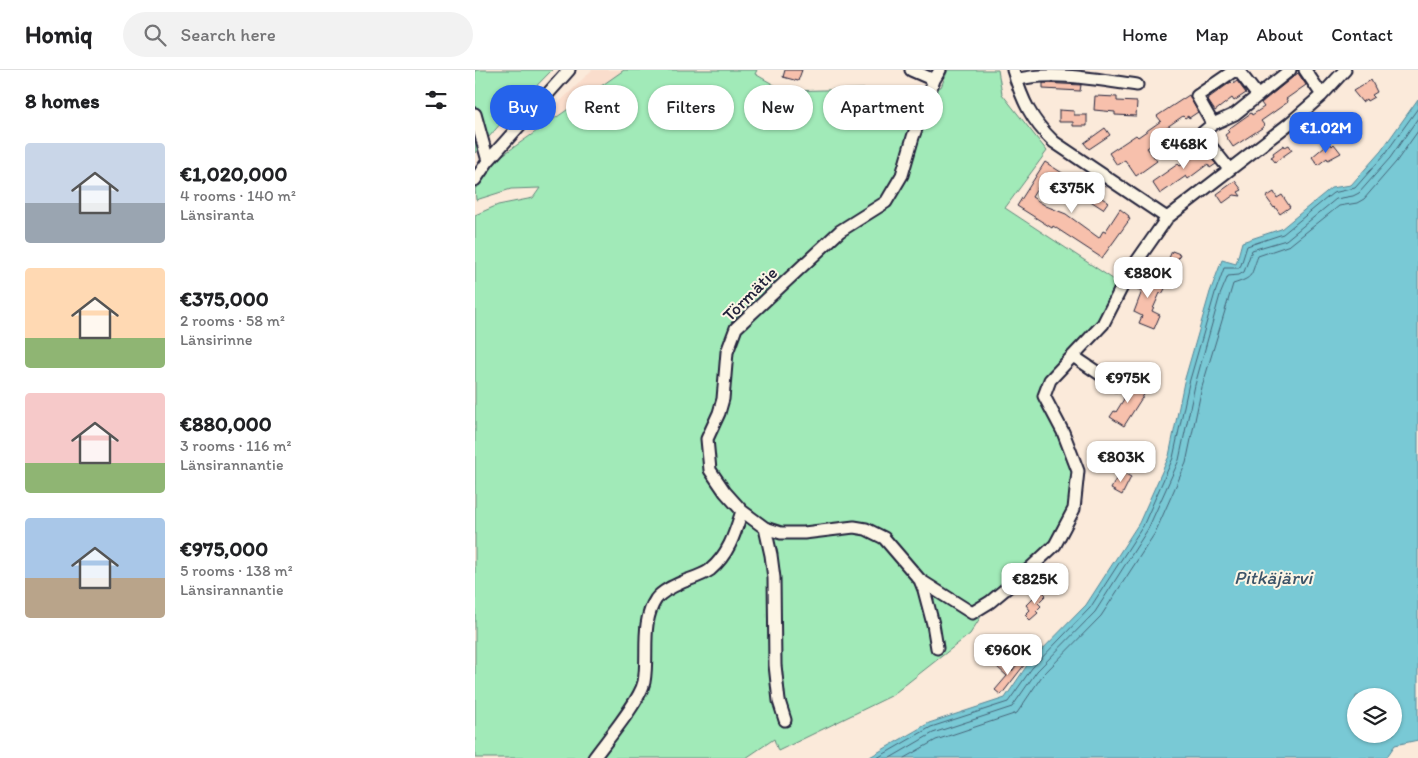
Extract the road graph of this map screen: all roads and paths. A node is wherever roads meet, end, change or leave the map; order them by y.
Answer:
1 (569, 70) edge
2 (911, 70) edge
3 (1236, 70) edge
4 (1290, 70) edge
5 (1305, 70) edge
6 (1345, 70) edge
7 (937, 75) edge
8 (1015, 75) edge
9 (1137, 85) dead end
10 (1322, 95) junction
11 (1258, 96) junction
12 (475, 114) edge
13 (1213, 124) junction
14 (488, 161) junction
15 (1229, 169) junction
16 (475, 180) edge
17 (1167, 218) junction
18 (1073, 356) junction
19 (1116, 385) dead end
20 (742, 510) junction
21 (765, 528) junction
22 (920, 580) junction
23 (937, 648) dead end
24 (785, 720) dead end
25 (594, 758) edge

1 - 14 street
2 - 7 street
3 - 11 street
3 - 13 street
4 - 11 street
5 - 10 street
6 - 10 street
7 - 20 street, Törmätie
8 - 9 street
8 - 17 street
10 - 15 street
11 - 13 street
12 - 14 street
13 - 15 street
14 - 16 street
15 - 17 street
17 - 18 street
18 - 19 street
18 - 22 street
20 - 21 street, Törmätie
20 - 25 street
21 - 22 street
21 - 24 street
22 - 23 street

